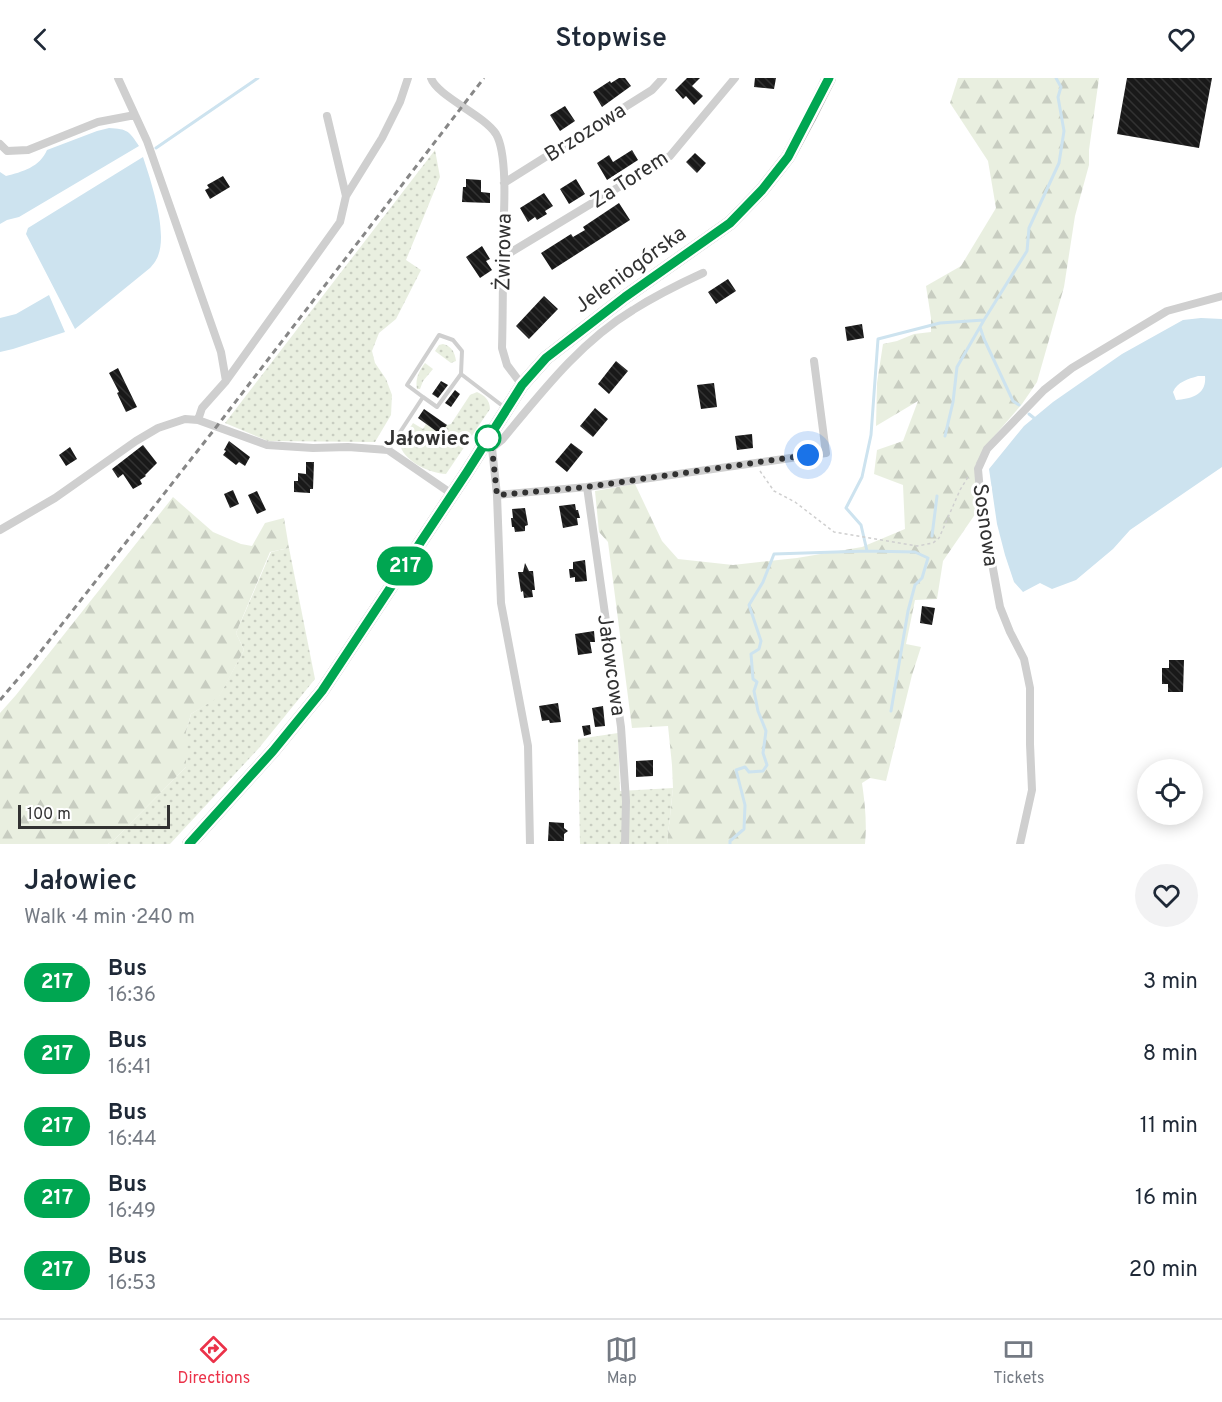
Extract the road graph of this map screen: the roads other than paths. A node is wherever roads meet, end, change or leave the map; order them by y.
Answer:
1 (118, 78) edge
2 (408, 78) edge
3 (431, 78) edge
4 (663, 78) edge
5 (735, 78) edge
6 (829, 78) edge
7 (135, 115) junction
8 (327, 116) dead end
9 (0, 144) edge
10 (504, 183) junction
11 (346, 196) junction
12 (503, 257) junction
13 (703, 273) dead end
14 (1222, 296) edge
15 (814, 361) dead end
16 (461, 374) junction
17 (226, 381) junction
18 (522, 385) junction
19 (423, 397) junction
20 (507, 409) junction
21 (198, 420) junction
22 (490, 444) junction
23 (388, 450) junction
24 (587, 487) junction
25 (452, 494) junction
26 (497, 495) junction
27 (0, 530) edge
28 (189, 844) edge
29 (530, 844) edge
30 (625, 844) edge
31 (1020, 844) edge

1 - 7 street
2 - 11 street
3 - 10 street, Żwirowa
4 - 10 street, Brzozowa
5 - 12 street, Za Torem
6 - 18 main road, Jeleniogórska
7 - 9 street
7 - 17 street
8 - 11 street
10 - 12 street, Żwirowa
11 - 17 street
12 - 18 street, Żwirowa
13 - 22 street
14 - 31 street, Sosnowa
15 - 24 street
16 - 19 lane
16 - 19 lane
16 - 20 lane
17 - 21 street
18 - 20 main road, Jeleniogórska
19 - 23 lane
20 - 22 main road, Jeleniogórska
21 - 23 street
21 - 27 street
22 - 25 main road, Jeleniogórska
22 - 26 street
23 - 25 street
24 - 26 street
24 - 30 street, Jałowcowa
25 - 28 main road, Jeleniogórska
26 - 29 street

